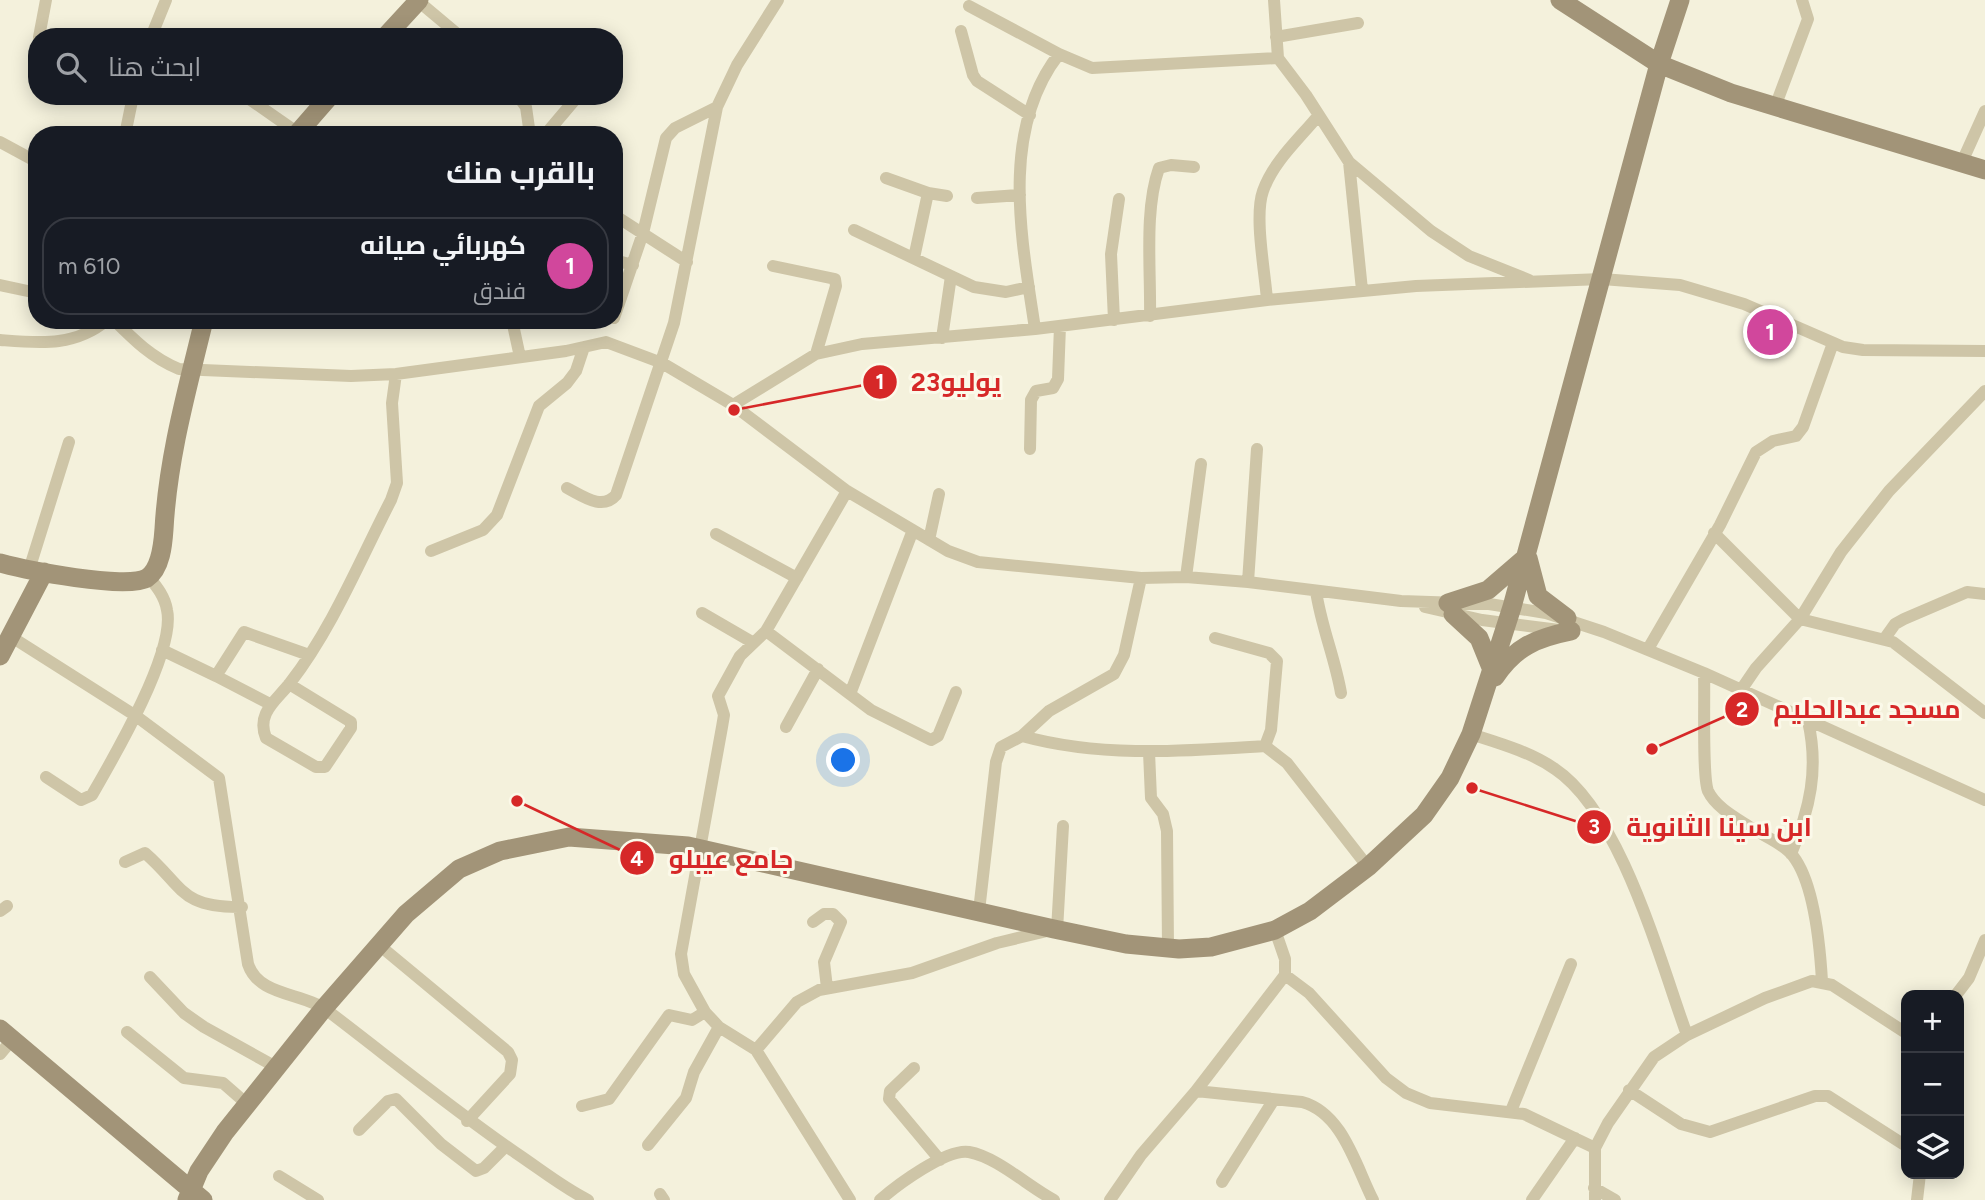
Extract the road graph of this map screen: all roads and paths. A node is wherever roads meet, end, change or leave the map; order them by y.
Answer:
1 (46, 0) edge
2 (166, 0) edge
3 (418, 0) edge
4 (778, 0) edge
5 (1273, 0) edge
6 (1560, 0) edge
7 (1680, 0) edge
8 (1802, 0) edge
9 (969, 6) dead end
10 (1358, 23) dead end
11 (41, 28) edge
12 (155, 28) edge
13 (393, 28) edge
14 (451, 28) edge
15 (961, 31) dead end
16 (1276, 37) junction
17 (1059, 54) junction
18 (1278, 58) junction
19 (1659, 64) junction
20 (131, 105) edge
21 (257, 105) edge
22 (322, 105) edge
23 (525, 105) edge
24 (570, 105) edge
25 (717, 107) junction
26 (1775, 107) junction
27 (1985, 111) edge
28 (1030, 115) junction
29 (1318, 116) junction
30 (127, 126) edge
31 (286, 126) edge
32 (304, 126) edge
33 (529, 126) edge
34 (553, 126) edge
35 (0, 142) edge
36 (28, 157) edge
37 (1962, 162) junction
38 (1349, 163) junction
39 (1194, 167) dead end
40 (1985, 170) edge
41 (886, 178) dead end
42 (928, 192) junction
43 (1020, 195) junction
44 (947, 196) dead end
45 (976, 198) dead end
46 (1119, 199) dead end
47 (623, 221) edge
48 (855, 230) dead end
49 (643, 233) junction
50 (914, 258) junction
51 (623, 262) edge
52 (687, 262) junction
53 (633, 265) junction
54 (773, 266) dead end
55 (951, 276) junction
56 (1602, 279) junction
57 (1532, 281) junction
58 (0, 285) edge
59 (1029, 288) junction
60 (1362, 290) junction
61 (28, 291) edge
62 (623, 293) edge
63 (1267, 300) junction
64 (1150, 316) junction
65 (1114, 320) junction
66 (1060, 327) junction
67 (94, 329) edge
68 (124, 329) edge
69 (202, 329) edge
70 (514, 329) edge
71 (611, 329) edge
72 (1035, 330) junction
73 (942, 338) junction
74 (0, 340) edge
75 (606, 342) junction
76 (1833, 343) junction
77 (584, 347) junction
78 (1985, 351) edge
79 (816, 354) junction
80 (520, 357) junction
81 (662, 363) junction
82 (192, 369) junction
83 (396, 374) junction
84 (1985, 391) edge
85 (733, 405) junction
86 (69, 442) dead end
87 (1030, 449) dead end
88 (1257, 449) dead end
89 (1201, 464) dead end
90 (567, 488) dead end
91 (847, 492) junction
92 (939, 494) dead end
93 (913, 530) junction
94 (1714, 533) junction
95 (716, 534) dead end
96 (929, 540) junction
97 (431, 551) dead end
98 (1525, 555) junction
99 (0, 563) edge
100 (37, 571) junction
101 (149, 577) junction
102 (1186, 577) junction
103 (1141, 578) junction
104 (797, 579) junction
105 (1248, 582) junction
106 (1316, 591) junction
107 (1985, 594) edge
108 (1450, 609) junction
109 (702, 613) dead end
110 (1510, 615) junction
111 (1800, 619) junction
112 (1569, 625) junction
113 (766, 631) junction
114 (10, 636) junction
115 (1215, 638) dead end
116 (1885, 638) junction
117 (752, 642) junction
118 (1648, 649) junction
119 (162, 650) junction
120 (309, 654) junction
121 (0, 656) edge
122 (818, 669) junction
123 (1704, 673) junction
124 (216, 676) junction
125 (1489, 680) junction
126 (289, 684) junction
127 (1741, 690) junction
128 (956, 692) dead end
129 (1341, 693) dead end
130 (850, 694) junction
131 (270, 704) junction
132 (1985, 713) edge
133 (136, 716) junction
134 (1808, 721) junction
135 (786, 727) dead end
136 (1471, 734) junction
137 (1022, 736) junction
138 (1265, 746) junction
139 (1149, 752) junction
140 (46, 777) dead end
141 (1985, 800) edge
142 (1063, 826) dead end
143 (701, 848) junction
144 (1791, 854) junction
145 (125, 862) dead end
146 (1368, 867) junction
147 (242, 907) junction
148 (979, 911) junction
149 (813, 922) dead end
150 (1056, 929) junction
151 (1275, 930) junction
152 (1985, 940) edge
153 (379, 945) junction
154 (1168, 948) junction
155 (1571, 964) dead end
156 (1285, 975) junction
157 (150, 978) dead end
158 (1822, 981) junction
159 (827, 988) junction
160 (1960, 990) edge
161 (324, 1008) junction
162 (705, 1012) junction
163 (719, 1027) junction
164 (1901, 1030) edge
165 (127, 1032) dead end
166 (1688, 1035) junction
167 (4, 1042) edge
168 (756, 1050) junction
169 (276, 1067) junction
170 (914, 1068) dead end
171 (1629, 1090) junction
172 (1196, 1091) junction
173 (1273, 1101) junction
174 (247, 1104) junction
175 (582, 1106) dead end
176 (1511, 1111) junction
177 (467, 1121) junction
178 (359, 1130) dead end
179 (1576, 1138) junction
180 (1901, 1143) edge
181 (648, 1144) dead end
182 (506, 1146) junction
183 (1595, 1148) junction
184 (940, 1160) junction
185 (279, 1176) dead end
186 (1919, 1179) edge
187 (1222, 1182) dead end
188 (1595, 1194) edge
189 (193, 1196) edge
190 (318, 1200) edge
191 (588, 1200) edge
192 (850, 1200) edge
193 (880, 1200) edge
194 (1054, 1200) edge
195 (1110, 1200) edge
196 (1373, 1200) edge
197 (1532, 1200) edge
198 (1615, 1200) edge
199 (1917, 1200) edge

1 - 11 street
2 - 12 street
3 - 13 street
3 - 14 street
4 - 25 street
5 - 16 street
6 - 19 street
7 - 19 street
8 - 26 street
9 - 17 street
10 - 16 street
15 - 28 street
16 - 18 street
17 - 18 street
17 - 28 street
18 - 29 street
19 - 26 street
19 - 56 street
20 - 30 street
21 - 31 street
22 - 32 street
23 - 33 street
24 - 34 street
25 - 49 street
25 - 52 street
26 - 37 street
27 - 37 street
28 - 43 street
29 - 38 street
29 - 63 street
35 - 36 street
37 - 40 street
38 - 57 street
38 - 60 street
39 - 64 street
41 - 42 street
42 - 44 street
42 - 50 street
43 - 45 street
43 - 59 street
46 - 65 street
47 - 49 street
48 - 50 street
49 - 52 street
49 - 53 street
50 - 55 street
51 - 53 street
52 - 81 street
53 - 62 street
54 - 79 street
55 - 59 street
55 - 73 street
56 - 57 street
56 - 76 street
56 - 98 street
57 - 60 street
58 - 61 street
59 - 72 street
60 - 63 street
63 - 64 street
64 - 65 street
65 - 66 street
66 - 72 street
66 - 87 street
67 - 74 street
68 - 82 street
69 - 82 street
70 - 80 street
71 - 75 street
72 - 73 street
73 - 79 street
75 - 77 street
75 - 81 street
76 - 78 street
76 - 94 street
77 - 80 street
77 - 97 street
79 - 85 street
80 - 83 street
81 - 85 street
81 - 90 street
82 - 83 street
82 - 101 street
83 - 120 street
84 - 111 street
85 - 91 street
86 - 100 street
88 - 105 street
89 - 102 street
91 - 93 street
91 - 104 street
92 - 96 street
93 - 96 street
93 - 130 street
94 - 111 street
94 - 118 street
95 - 104 street
96 - 103 street
98 - 108 street
98 - 110 street
98 - 112 street
99 - 100 street
100 - 101 street
100 - 114 street
101 - 119 street
102 - 103 street
102 - 105 street
103 - 137 street
104 - 113 street
105 - 106 street
106 - 108 street
106 - 129 street
107 - 116 street
108 - 110 street
108 - 125 street
109 - 117 street
110 - 112 street
110 - 125 street
111 - 116 street
111 - 127 street
112 - 118 street
112 - 125 street
113 - 117 street
113 - 122 street
114 - 121 street
114 - 133 street
115 - 138 street
116 - 132 street
117 - 143 street
118 - 123 street
119 - 124 street
119 - 133 street
120 - 124 street
120 - 126 street
122 - 130 street
122 - 135 street
123 - 127 street
123 - 144 street
124 - 131 street
125 - 136 street
126 - 131 street
126 - 131 street
127 - 134 street
128 - 130 street
133 - 140 street
133 - 147 street
134 - 141 street
134 - 144 street
136 - 146 street
136 - 166 street
137 - 139 street
137 - 148 street
138 - 139 street
138 - 146 street
139 - 154 street
142 - 150 street
143 - 148 street
143 - 153 street
143 - 162 street
144 - 158 street
145 - 147 street
146 - 151 street
147 - 161 street
148 - 150 street
149 - 159 street
150 - 154 street
150 - 159 street
151 - 154 street
151 - 156 street
152 - 160 street
153 - 161 street
153 - 177 street
155 - 176 street
156 - 172 street
156 - 176 street
157 - 169 street
158 - 164 street
158 - 166 street
159 - 168 street
161 - 169 street
161 - 177 street
162 - 163 street
162 - 175 street
163 - 168 street
163 - 181 street
165 - 174 street
166 - 171 street
167 - 189 street
168 - 192 street
169 - 174 street
170 - 184 street
171 - 180 street
171 - 183 street
172 - 173 street
172 - 195 street
173 - 187 street
173 - 196 street
174 - 189 street
176 - 179 street
177 - 182 street
178 - 182 street
179 - 183 street
179 - 197 street
182 - 191 street
183 - 188 street
184 - 193 street
184 - 194 street
185 - 190 street
186 - 199 street
188 - 198 street

